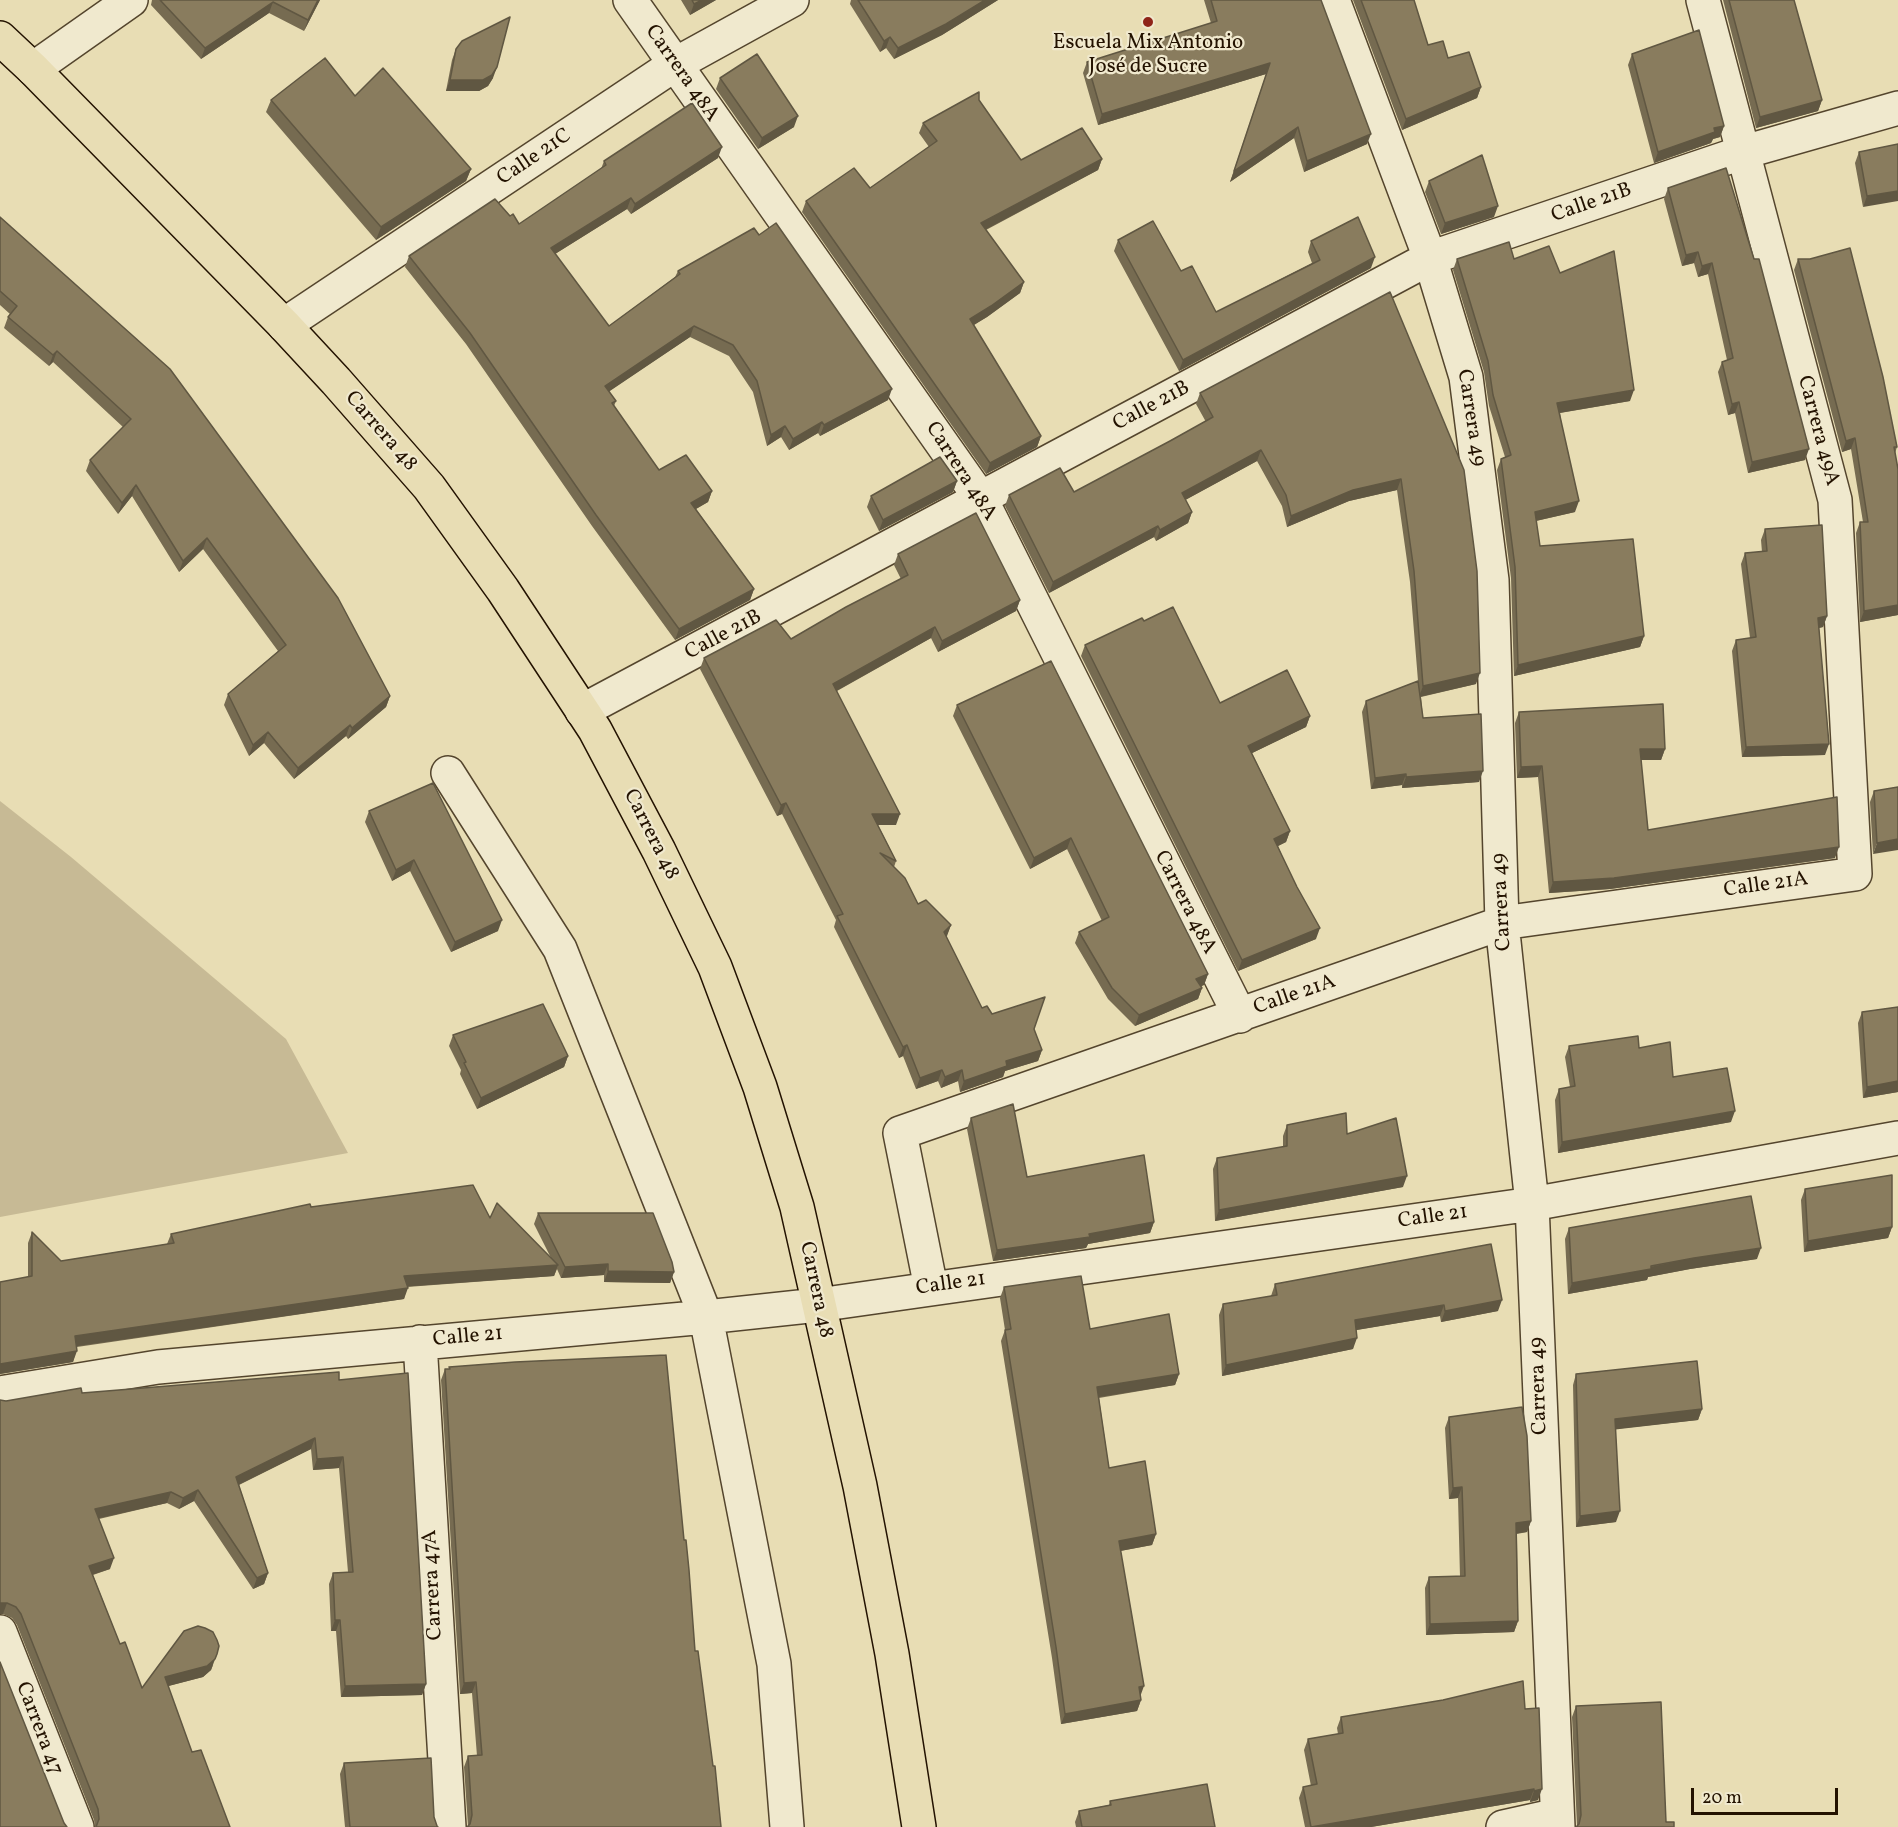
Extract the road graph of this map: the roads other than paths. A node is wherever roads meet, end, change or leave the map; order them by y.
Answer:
1 (131, 0) edge
2 (630, 0) edge
3 (792, 0) edge
4 (1333, 0) edge
5 (1703, 0) edge
6 (0, 38) edge
7 (674, 65) junction
8 (33, 69) junction
9 (1898, 108) edge
10 (1744, 152) junction
11 (1430, 258) junction
12 (284, 325) junction
13 (981, 499) junction
14 (582, 711) junction
15 (448, 773) dead end
16 (1856, 874) joint
17 (1502, 923) junction
18 (1240, 1016) junction
19 (1898, 1138) edge
20 (1532, 1204) junction
21 (931, 1288) junction
22 (818, 1305) junction
23 (706, 1317) junction
24 (420, 1342) junction
25 (0, 1393) edge
26 (0, 1632) edge
27 (1558, 1821) edge
28 (77, 1827) edge
29 (449, 1827) edge
30 (787, 1827) edge
31 (920, 1827) edge
32 (1503, 1827) edge

1 - 8 street
2 - 7 street, Carrera 48A
3 - 7 street, Calle 21C
4 - 11 street, Carrera 49
5 - 10 street, Carrera 49A
6 - 8 highway, Carrera 48
7 - 12 street, Calle 21C
7 - 13 street, Carrera 48A
8 - 12 highway, Carrera 48
9 - 10 street, Calle 21B
10 - 11 street, Calle 21B
10 - 16 street, Carrera 49A
11 - 13 street, Calle 21B
11 - 17 street, Carrera 49
12 - 14 highway, Carrera 48
13 - 14 street, Calle 21B
13 - 18 street, Carrera 48A
14 - 22 highway, Carrera 48
15 - 23 street
16 - 17 street, Calle 21A
17 - 18 street, Calle 21A
17 - 20 street, Carrera 49
18 - 21 street, Calle 21A
19 - 20 street, Calle 21
20 - 21 street, Calle 21
20 - 27 street, Carrera 49
21 - 22 street, Calle 21
22 - 23 street, Calle 21
22 - 31 highway, Carrera 48
23 - 24 street, Calle 21
23 - 30 street
24 - 25 street, Calle 21
24 - 29 street, Carrera 47A
26 - 28 street, Carrera 47
27 - 32 street

